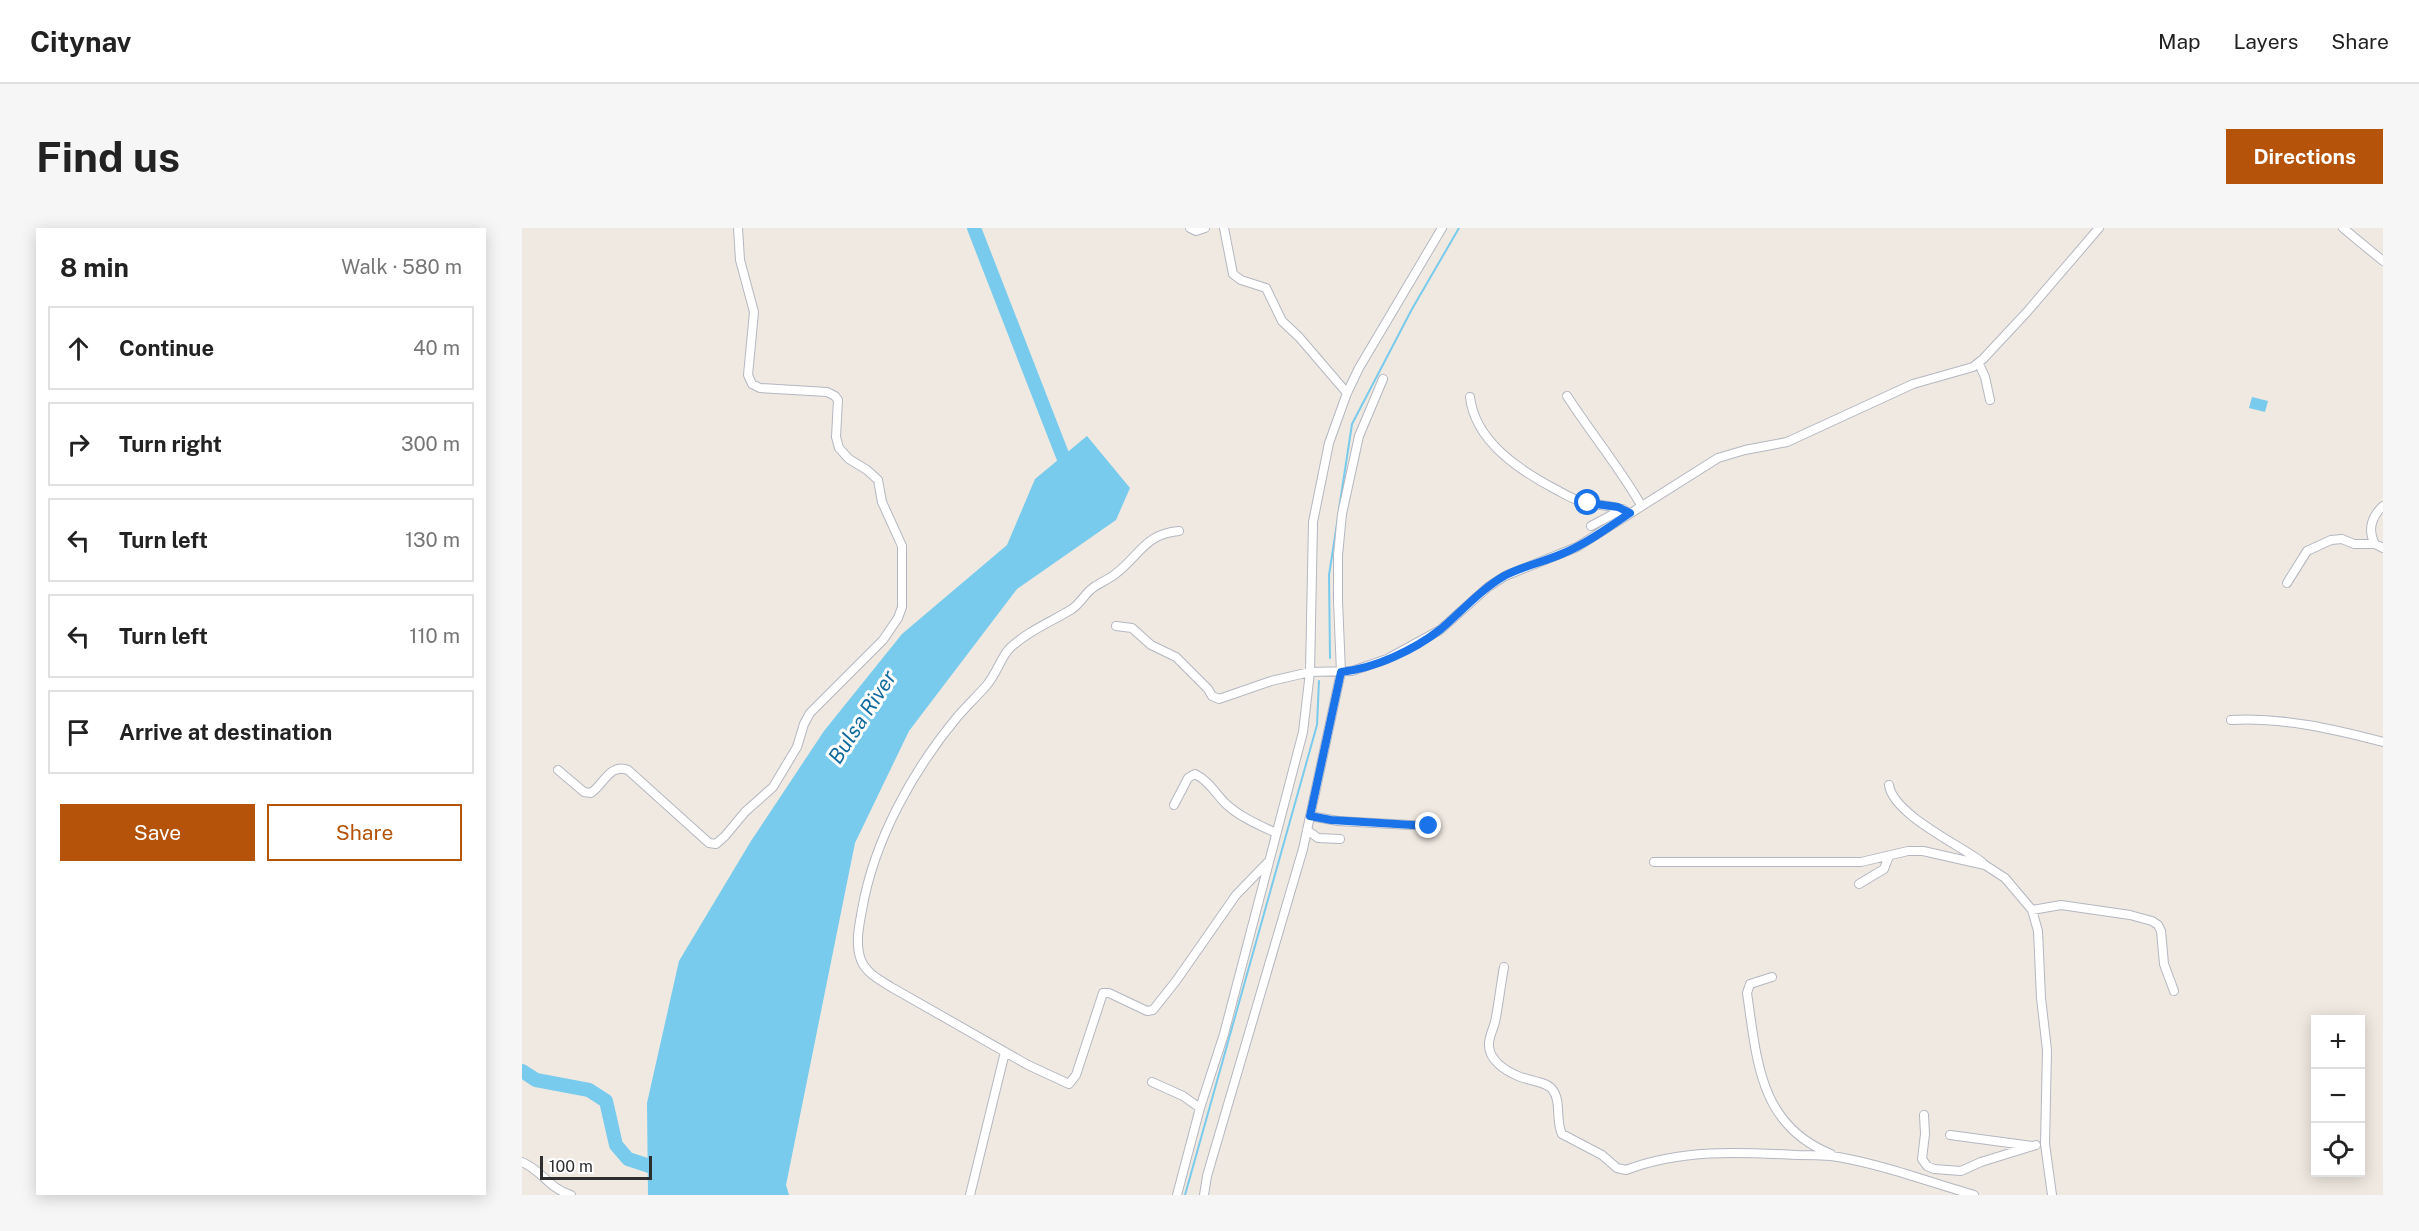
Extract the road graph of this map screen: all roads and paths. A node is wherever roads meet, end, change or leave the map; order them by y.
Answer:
1 (738, 228) edge
2 (1190, 228) edge
3 (1205, 228) edge
4 (1224, 228) edge
5 (1442, 228) edge
6 (2099, 228) edge
7 (2343, 228) edge
8 (2383, 261) edge
9 (1978, 364) junction
10 (1383, 379) dead end
11 (1347, 393) junction
12 (1567, 396) dead end
13 (1470, 397) dead end
14 (1990, 400) dead end
15 (1641, 505) junction
16 (2383, 506) edge
17 (1627, 511) junction
18 (1591, 526) dead end
19 (1179, 531) dead end
20 (2375, 544) junction
21 (2383, 548) edge
22 (2287, 583) dead end
23 (1116, 626) dead end
24 (1310, 672) junction
25 (1341, 672) junction
26 (2231, 720) dead end
27 (2383, 742) edge
28 (558, 770) dead end
29 (1889, 785) dead end
30 (1173, 805) dead end
31 (1310, 816) junction
32 (1429, 826) dead end
33 (1307, 830) junction
34 (1276, 833) junction
35 (1340, 840) dead end
36 (1888, 856) junction
37 (1268, 862) junction
38 (1654, 862) dead end
39 (1985, 865) junction
40 (1859, 884) dead end
41 (2032, 910) junction
42 (1504, 967) dead end
43 (1772, 977) dead end
44 (2174, 991) dead end
45 (1005, 1052) junction
46 (1152, 1082) dead end
47 (1200, 1108) junction
48 (1924, 1115) dead end
49 (1950, 1135) dead end
50 (2041, 1145) junction
51 (1838, 1157) junction
52 (522, 1162) edge
53 (571, 1195) edge
54 (970, 1195) edge
55 (1177, 1195) edge
56 (1204, 1195) edge
57 (1974, 1195) edge
58 (2052, 1195) edge

1 - 28 street
2 - 3 street
4 - 11 street
5 - 11 street
6 - 9 street
7 - 8 street
9 - 14 street
9 - 15 street
10 - 25 street
11 - 24 street
12 - 15 street
13 - 17 street
15 - 17 street
16 - 20 street
17 - 18 street
17 - 25 street
19 - 45 street
20 - 21 street
20 - 22 street
23 - 24 street
24 - 25 street
24 - 34 street
25 - 31 street
26 - 27 street
29 - 39 street
30 - 34 street
31 - 32 street
31 - 33 street
33 - 35 street
33 - 56 street
34 - 37 street
36 - 38 street
36 - 39 street
36 - 40 street
37 - 45 street
37 - 47 street
39 - 41 street
41 - 44 street
41 - 50 street
42 - 51 street
43 - 51 street
45 - 54 street
46 - 47 street
47 - 55 street
48 - 50 street
49 - 50 street
50 - 58 street
51 - 57 street
52 - 53 street

